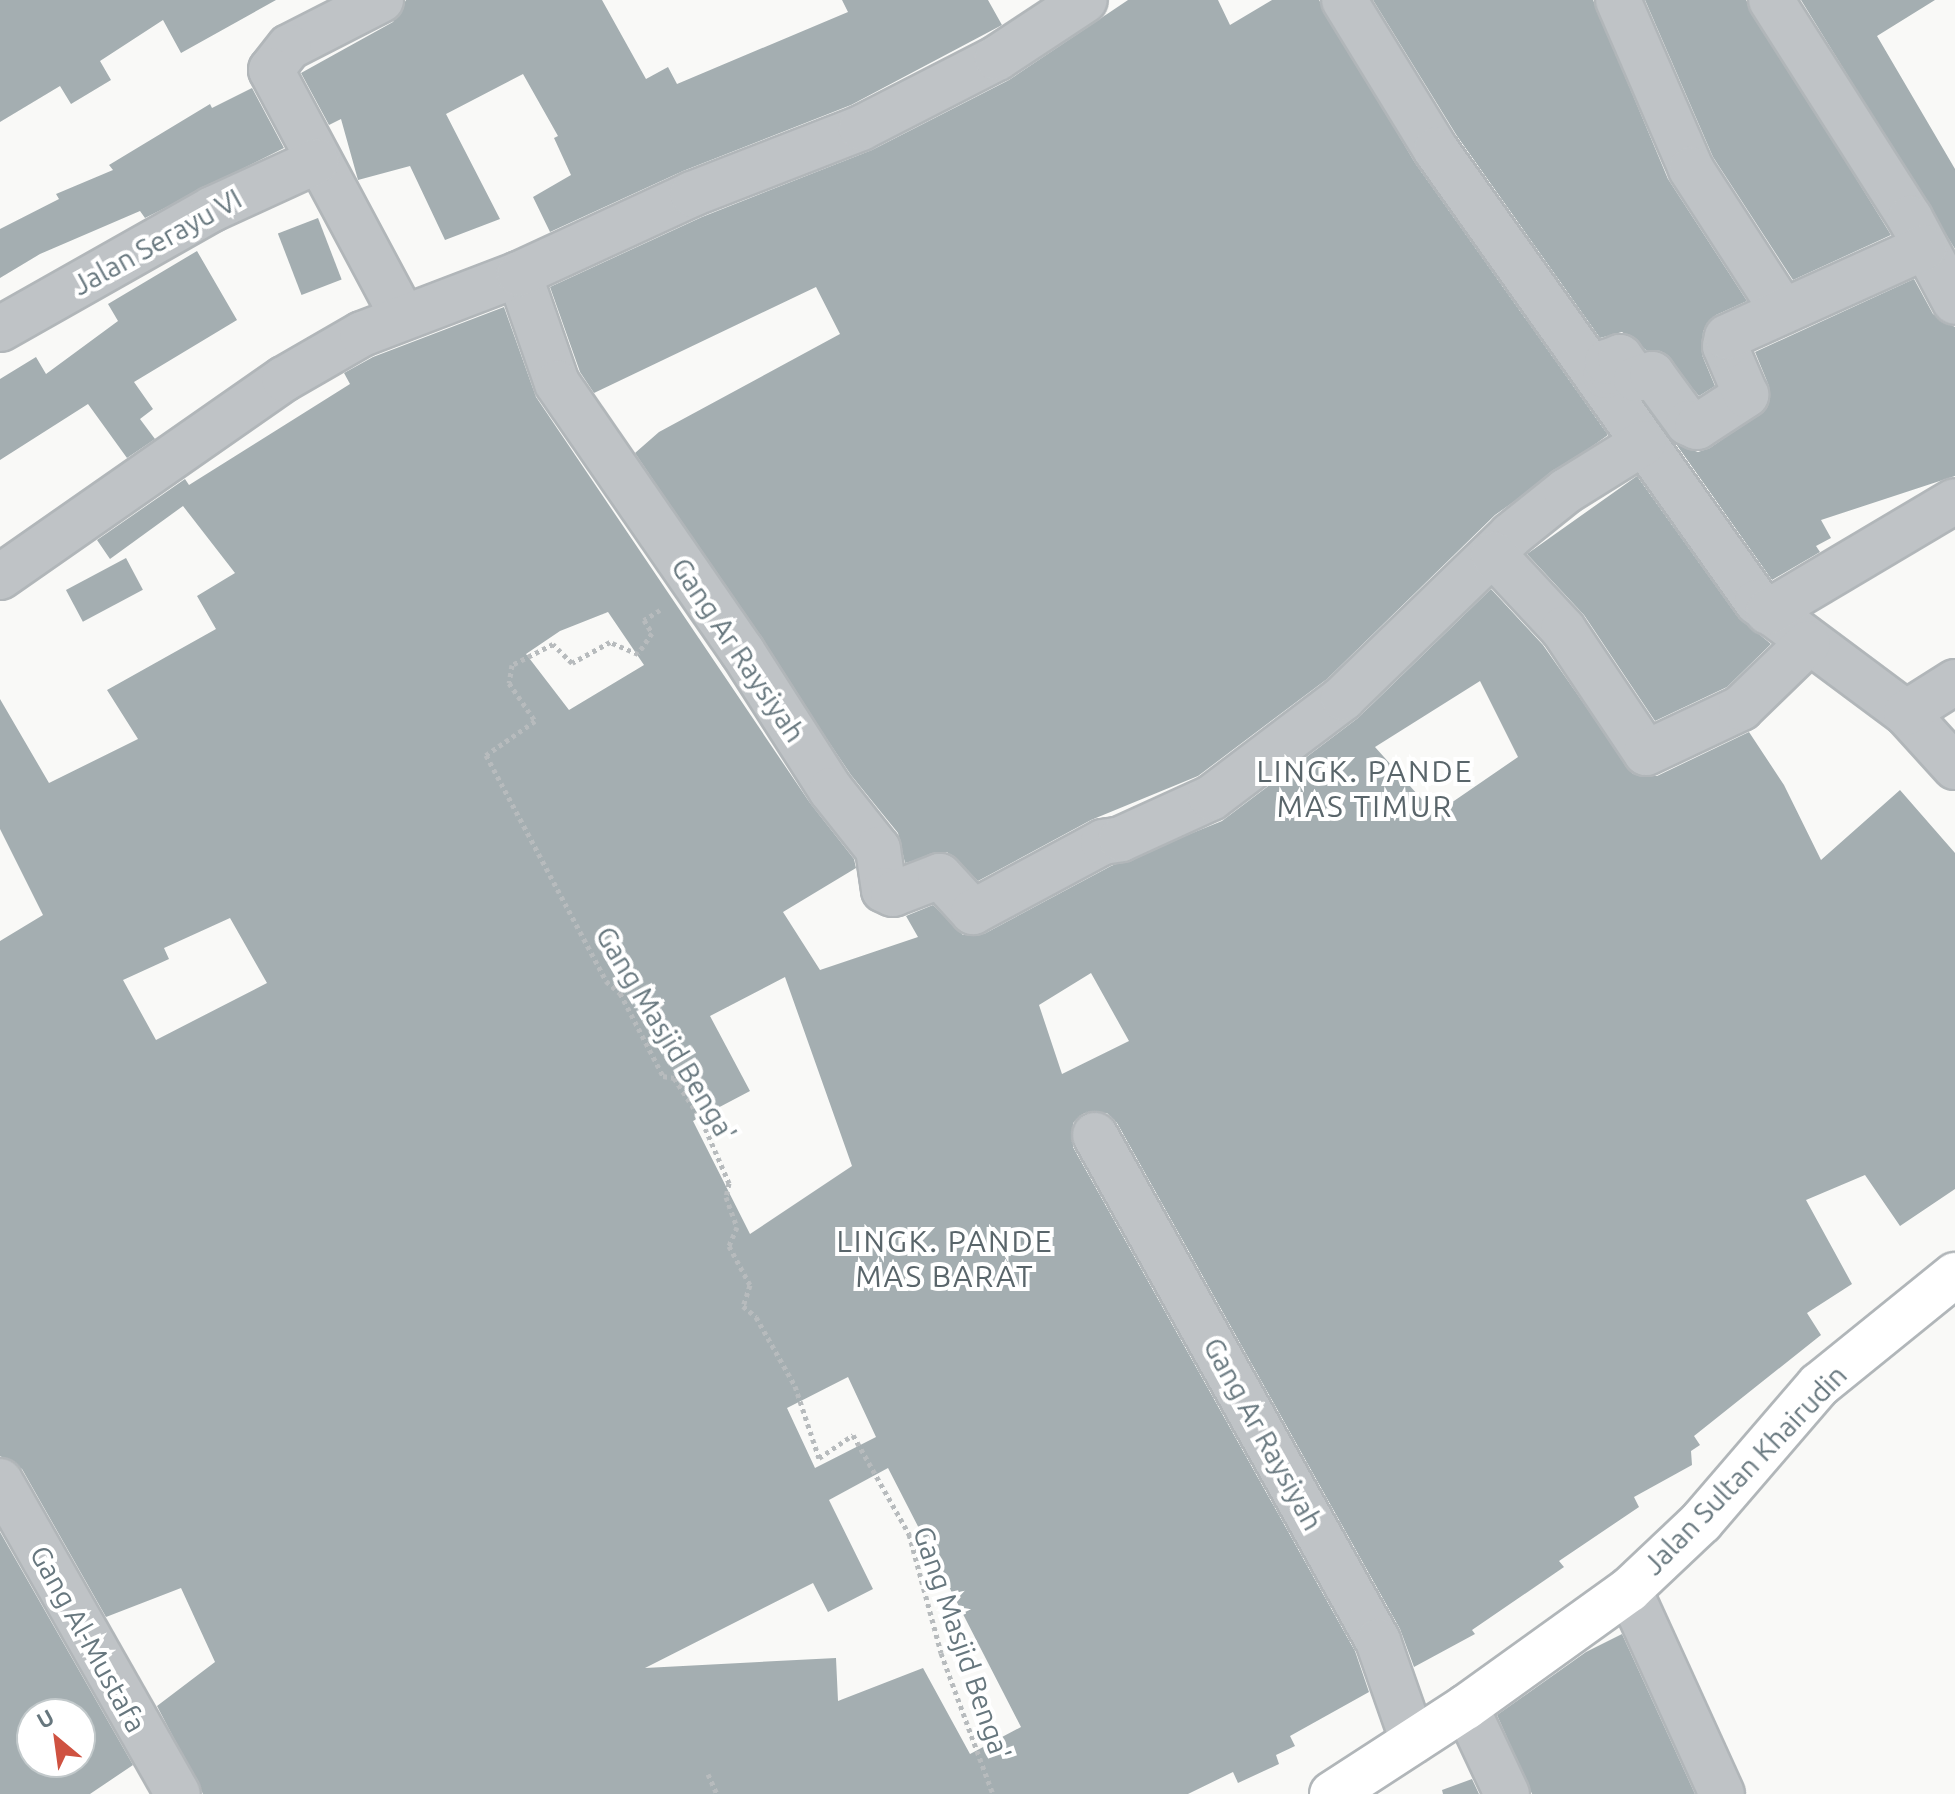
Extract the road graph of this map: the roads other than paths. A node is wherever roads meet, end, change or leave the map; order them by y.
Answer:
1 (381, 0) edge
2 (1085, 0) edge
3 (1344, 0) edge
4 (1618, 0) edge
5 (1771, 0) edge
6 (317, 161) junction
7 (1925, 247) junction
8 (519, 274) junction
9 (1955, 302) edge
10 (1783, 311) junction
11 (402, 315) junction
12 (0, 329) edge
13 (1600, 379) junction
14 (1643, 443) junction
15 (1955, 501) edge
16 (1493, 554) junction
17 (0, 577) edge
18 (1763, 607) junction
19 (1808, 643) junction
20 (1955, 682) edge
21 (1906, 713) junction
22 (1955, 767) edge
23 (1095, 1135) dead end
24 (1955, 1275) edge
25 (0, 1481) edge
26 (1629, 1590) junction
27 (1466, 1707) junction
28 (1413, 1741) junction
29 (178, 1794) edge
30 (1332, 1794) edge
31 (1507, 1794) edge
32 (1722, 1794) edge

1 - 6 street
2 - 8 street
3 - 13 street
4 - 10 street
5 - 7 street
6 - 11 street
6 - 12 street, Jalan Serayu VI
7 - 9 street
7 - 10 street
8 - 11 street
8 - 16 street, Gang Ar Raysiyah
10 - 13 street
11 - 17 street
13 - 14 street
14 - 16 street
14 - 18 street
15 - 18 street
16 - 19 street
18 - 19 street
19 - 21 street
20 - 21 street
21 - 22 street
23 - 28 street, Gang Ar Raysiyah
24 - 26 main road, Jalan Sultan Khairudin
25 - 29 street, Gang Al-Mustafa
26 - 27 main road, Jalan Sultan Khairudin
26 - 32 street
27 - 28 main road, Jalan Sultan Khairudin
27 - 31 street
28 - 30 main road, Jalan Sultan Khairudin

